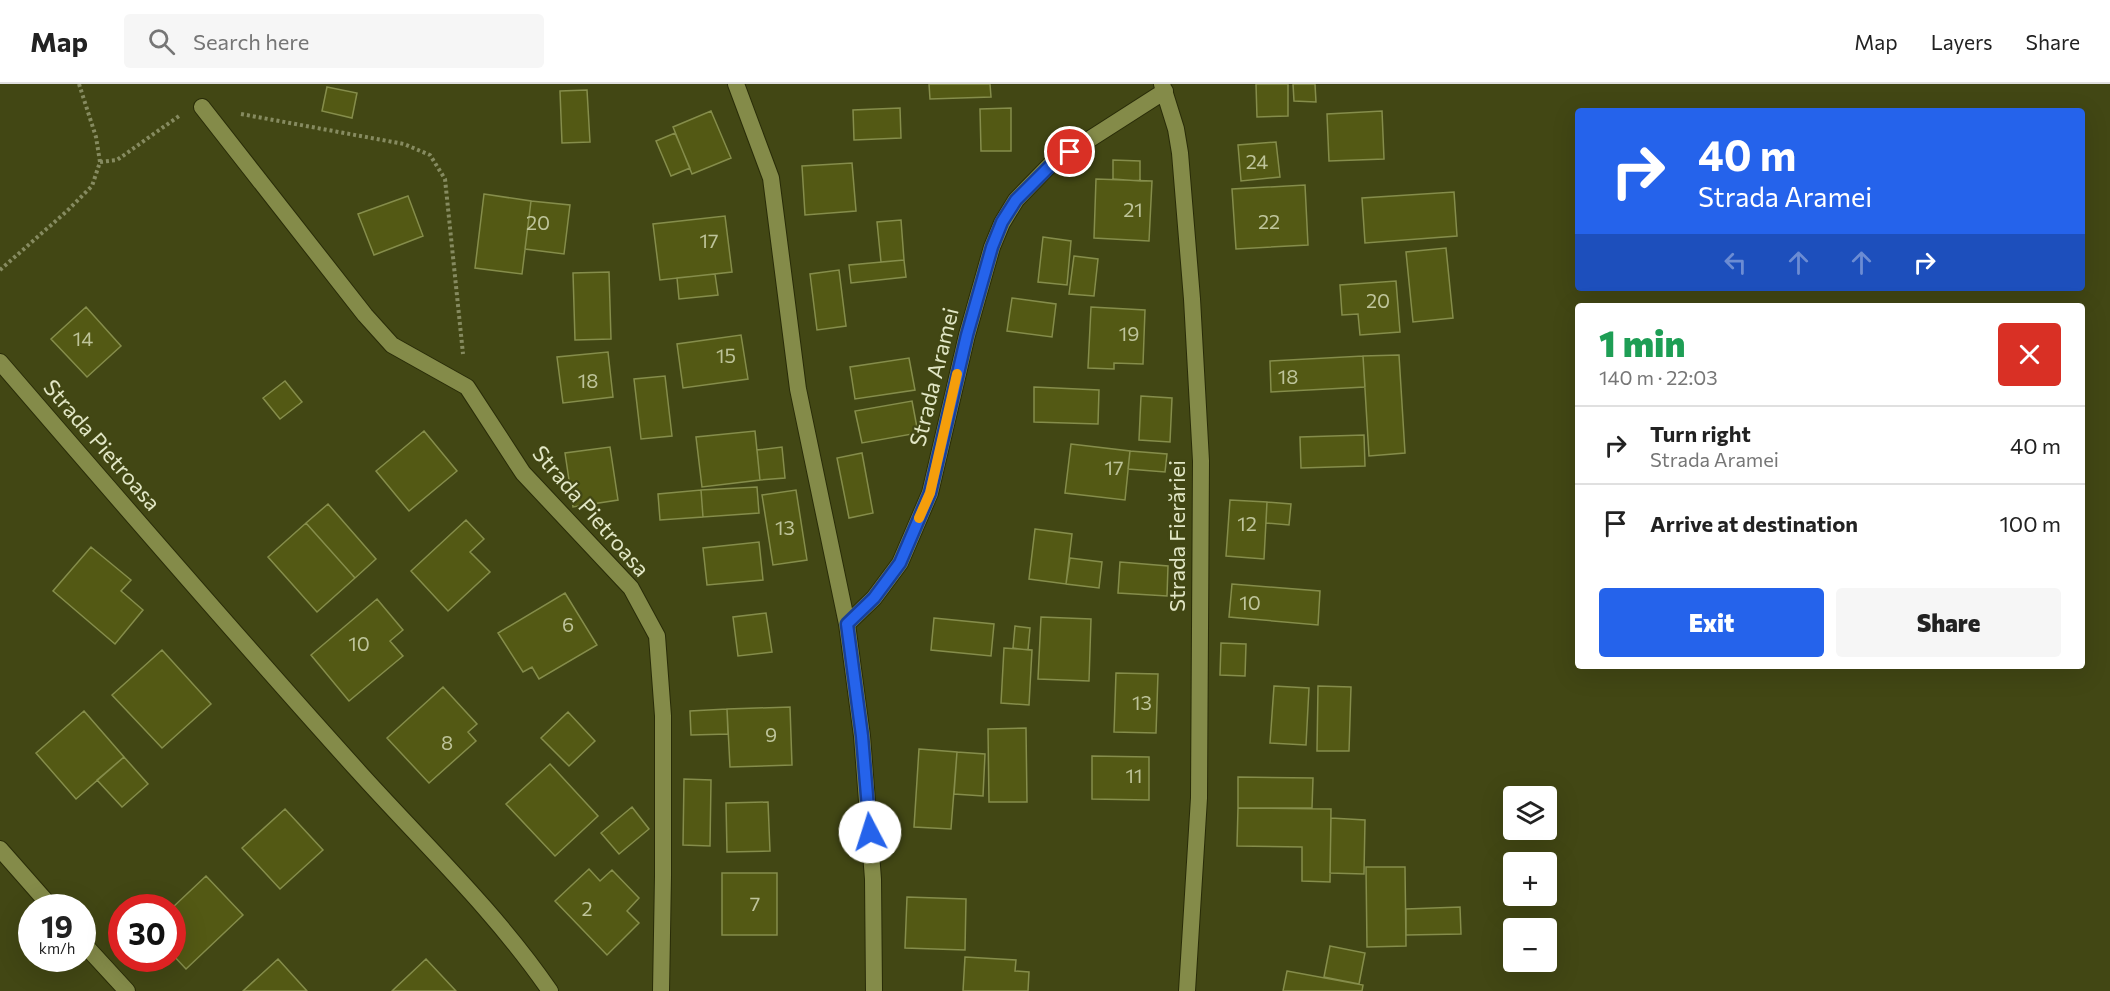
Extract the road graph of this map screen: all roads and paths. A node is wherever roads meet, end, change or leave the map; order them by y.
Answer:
1 (79, 84) edge
2 (736, 84) edge
3 (1163, 87) edge
4 (202, 107) junction
5 (100, 162) junction
6 (0, 270) edge
7 (0, 362) edge
8 (467, 387) junction
9 (847, 624) junction
10 (0, 849) edge
11 (40, 894) edge
12 (96, 958) edge
13 (126, 991) edge
14 (550, 991) edge
15 (661, 991) edge
16 (874, 991) edge
17 (1187, 991) edge

1 - 5 path
2 - 9 street
3 - 9 street, Strada Aramei
3 - 17 street, Strada Fierăriei
4 - 5 path
4 - 8 street, Strada Pietroasa
4 - 8 path
5 - 6 path
7 - 14 street, Strada Pietroasa
8 - 15 street, Strada Pietroasa
9 - 16 street
10 - 11 street
12 - 13 street

